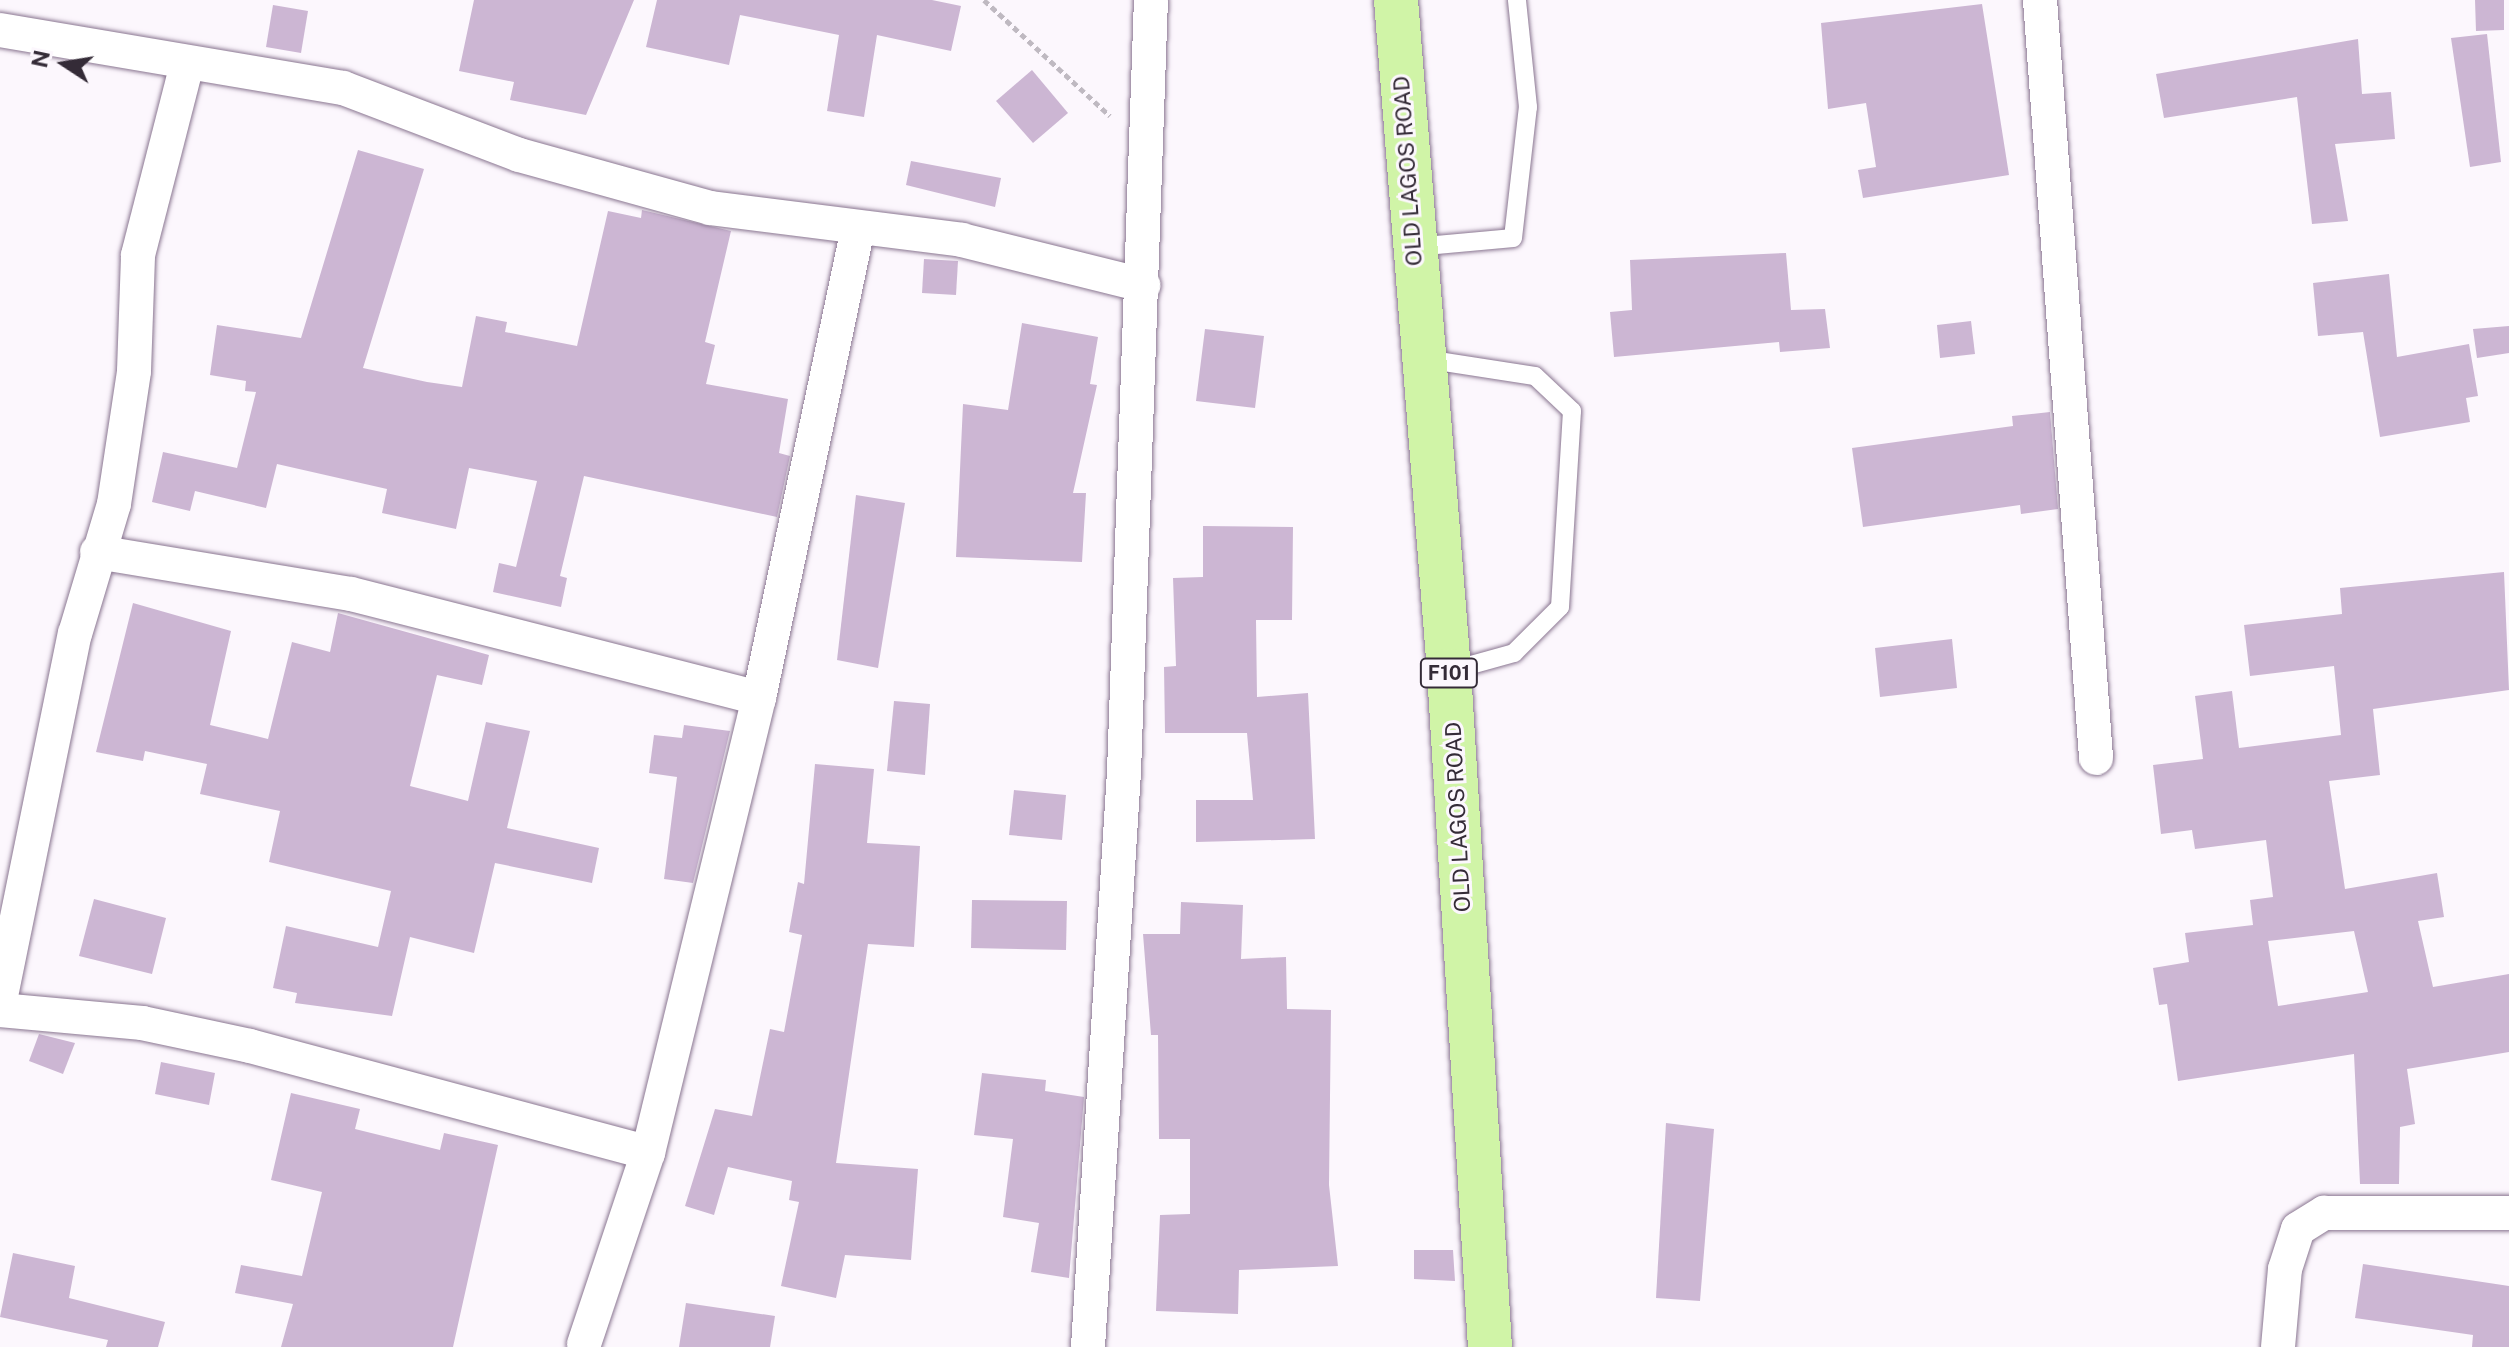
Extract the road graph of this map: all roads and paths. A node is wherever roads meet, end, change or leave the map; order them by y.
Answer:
1 (984, 0) edge
2 (1151, 0) edge
3 (1396, 0) edge
4 (1517, 0) edge
5 (2040, 0) edge
6 (0, 30) edge
7 (187, 64) junction
8 (1147, 149) junction
9 (858, 227) junction
10 (1412, 247) junction
11 (1143, 285) junction
12 (1425, 359) junction
13 (97, 552) junction
14 (1449, 671) junction
15 (759, 698) junction
16 (2096, 758) dead end
17 (0, 1001) edge
18 (0, 1010) edge
19 (648, 1153) junction
20 (2509, 1213) edge
21 (584, 1344) dead end
22 (1088, 1347) edge
23 (1490, 1347) edge
24 (2278, 1347) edge

1 - 8 path
2 - 8 street
3 - 10 main road, OLD LAGOS ROAD / F101
4 - 10 lane
5 - 16 street
6 - 7 street
7 - 9 street
7 - 13 street
8 - 11 street
9 - 11 street
9 - 15 street
10 - 12 main road, OLD LAGOS ROAD / F101
11 - 22 street
12 - 14 main road, OLD LAGOS ROAD / F101
12 - 14 lane
13 - 15 street
13 - 17 street
14 - 23 main road, OLD LAGOS ROAD / F101
15 - 19 street
18 - 19 street
19 - 21 street
20 - 24 street

